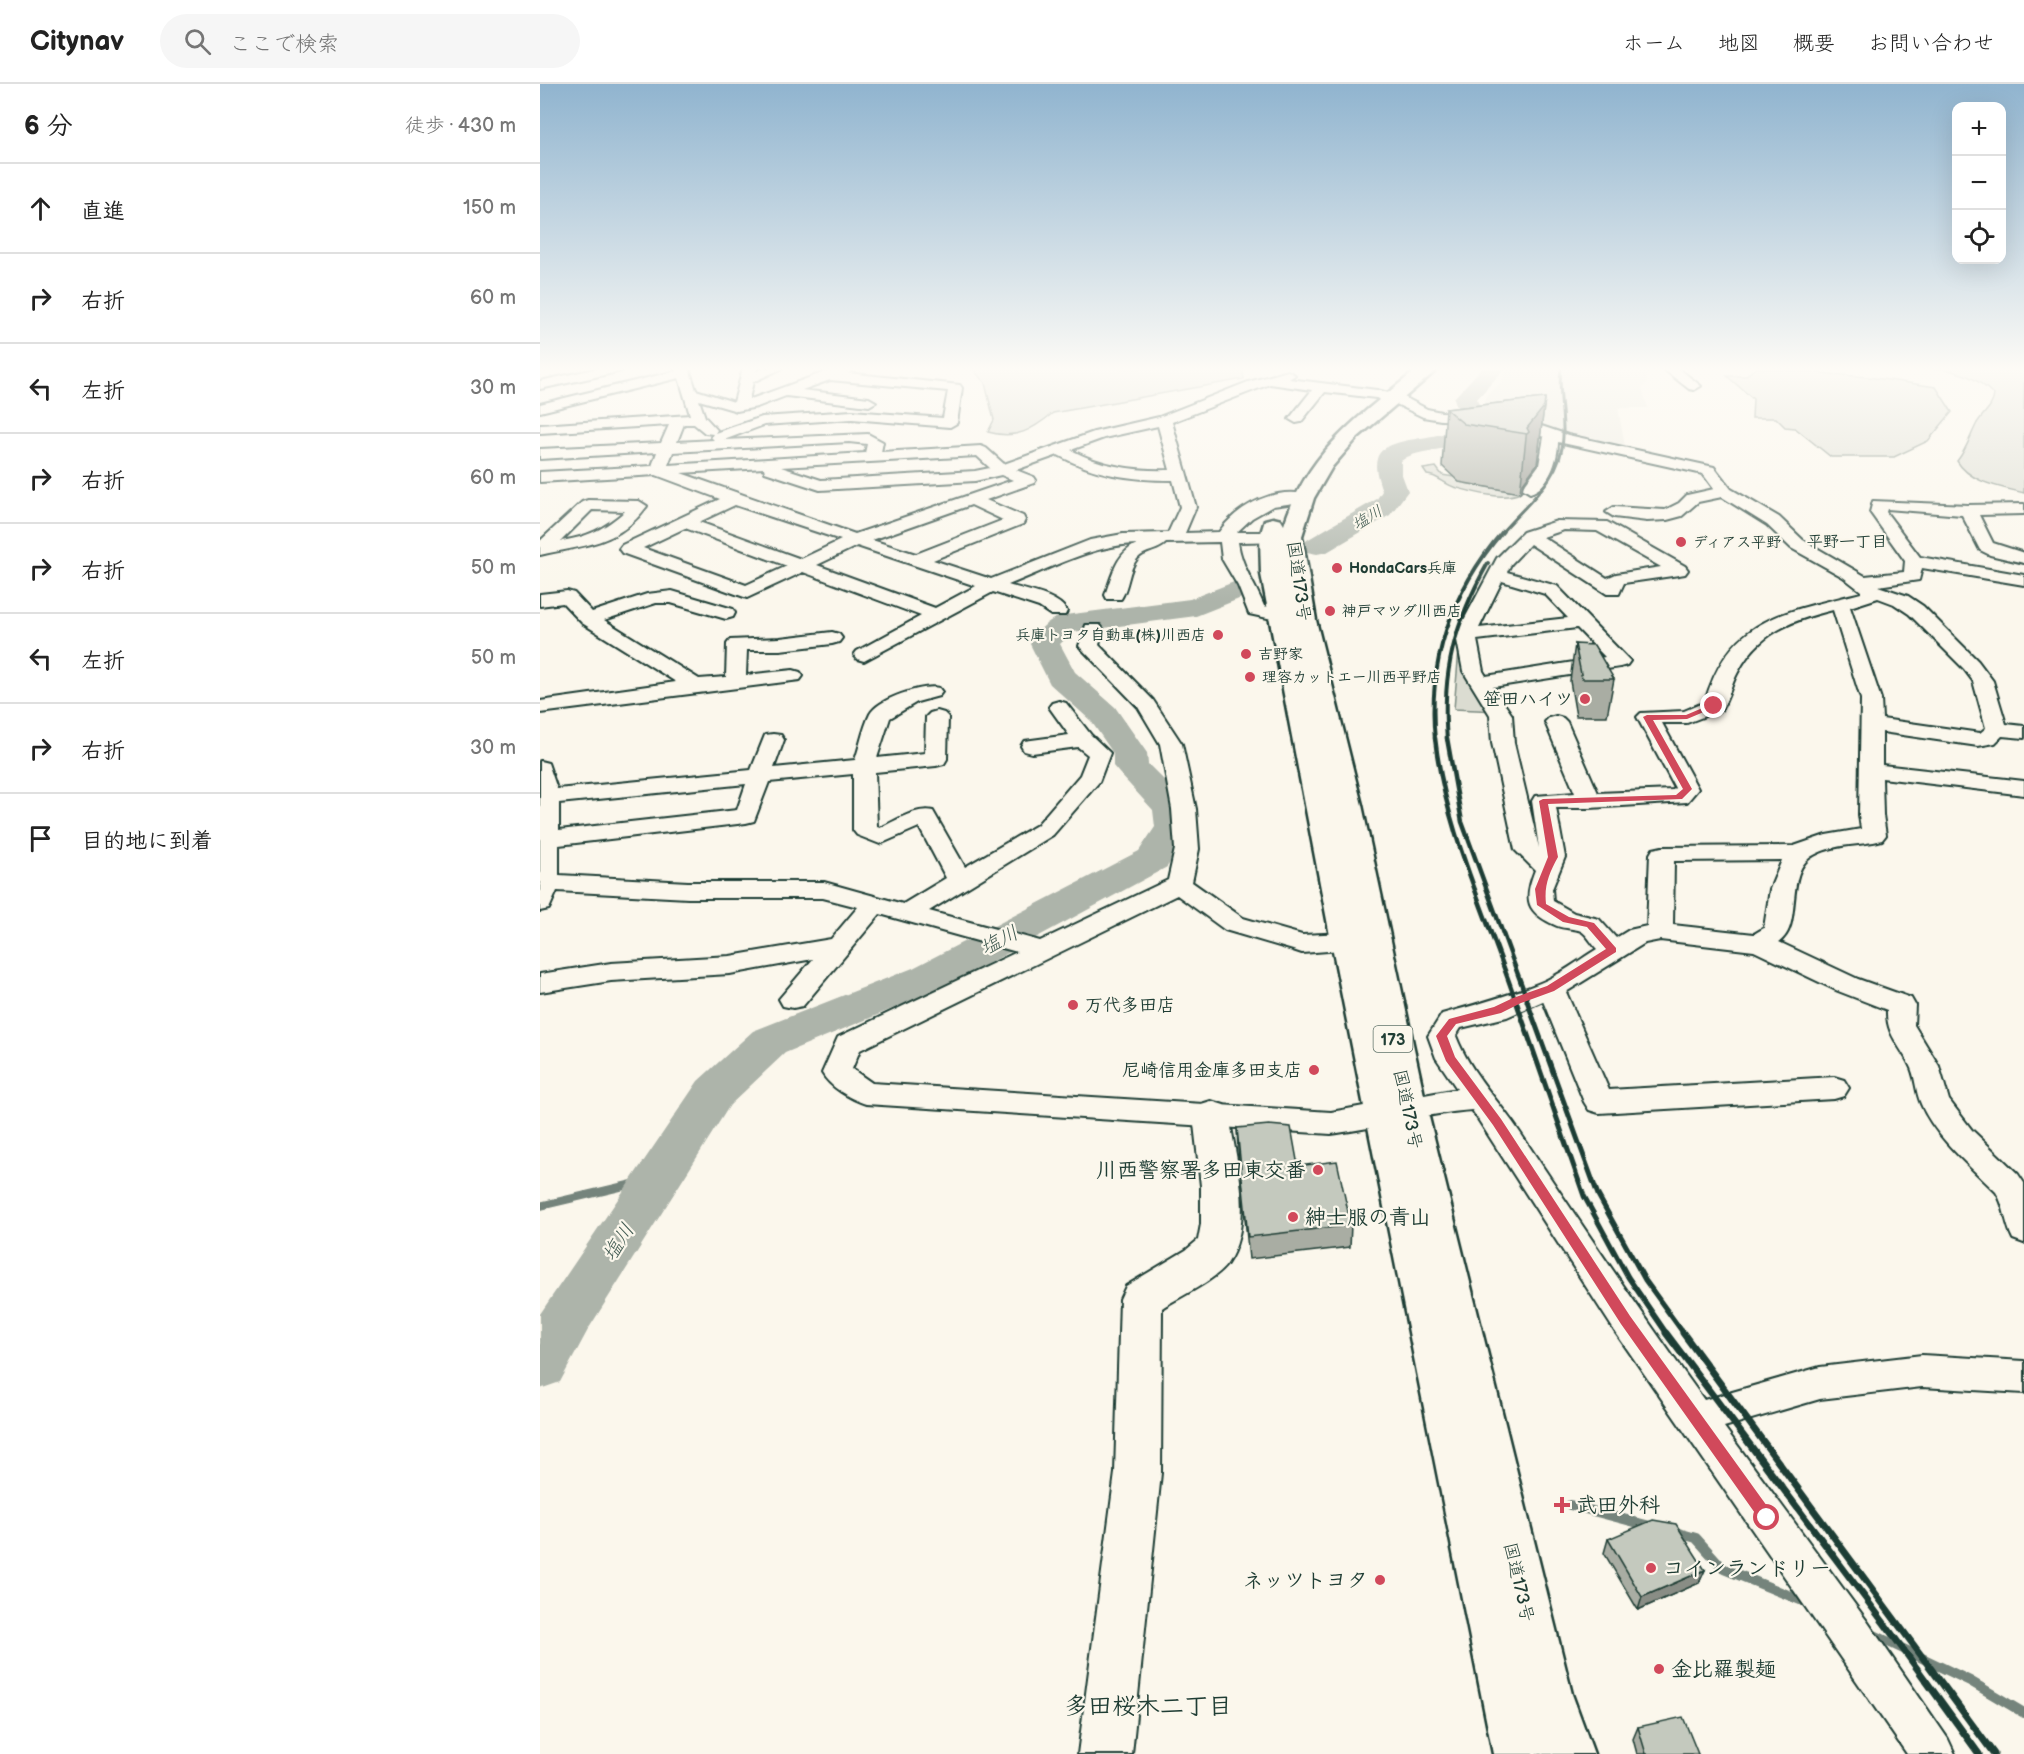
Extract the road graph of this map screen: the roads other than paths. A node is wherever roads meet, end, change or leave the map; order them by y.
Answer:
1 (678, 446) edge
2 (874, 446) edge
3 (1071, 446) edge
4 (1171, 446) edge
5 (1340, 446) edge
6 (1551, 446) edge
7 (1597, 446) edge
8 (668, 447) junction
9 (1060, 450) junction
10 (543, 457) edge
11 (872, 457) junction
12 (757, 464) junction
13 (658, 470) junction
14 (1002, 470) junction
15 (1179, 476) junction
16 (540, 477) edge
17 (1530, 488) edge
18 (1725, 492) junction
19 (734, 499) junction
20 (1291, 499) junction
21 (971, 500) junction
22 (2024, 509) edge
23 (1968, 510) junction
24 (1614, 512) dead end
25 (684, 522) junction
26 (1281, 536) junction
27 (1529, 536) junction
28 (1174, 537) junction
29 (856, 540) junction
30 (1227, 543) junction
31 (541, 549) edge
32 (2024, 558) edge
33 (916, 560) junction
34 (1914, 561) junction
35 (802, 566) junction
36 (1496, 574) junction
37 (2024, 580) edge
38 (991, 585) junction
39 (1865, 585) junction
40 (747, 592) junction
41 (1114, 595) dead end
42 (540, 600) edge
43 (1840, 604) junction
44 (1058, 611) dead end
45 (726, 614) junction
46 (937, 615) junction
47 (1293, 618) junction
48 (590, 619) junction
49 (1582, 622) junction
50 (1093, 629) dead end
51 (1466, 635) junction
52 (832, 638) dead end
53 (737, 644) junction
54 (864, 655) dead end
55 (793, 676) dead end
56 (736, 682) junction
57 (1480, 683) junction
58 (695, 686) junction
59 (932, 692) dead end
60 (540, 707) edge
61 (1059, 707) dead end
62 (937, 717) dead end
63 (1557, 722) dead end
64 (1871, 724) junction
65 (1997, 729) junction
66 (2024, 732) edge
67 (773, 740) dead end
68 (1083, 740) junction
69 (1032, 746) dead end
70 (864, 766) junction
71 (540, 768) edge
72 (1871, 770) junction
73 (760, 777) junction
74 (2024, 788) edge
75 (548, 797) junction
76 (1590, 801) junction
77 (547, 838) junction
78 (1800, 853) junction
79 (1546, 868) junction
80 (960, 881) junction
81 (1179, 884) junction
82 (542, 889) edge
83 (875, 904) junction
84 (906, 913) junction
85 (1660, 932) junction
86 (1361, 941) junction
87 (1759, 943) junction
88 (839, 946) junction
89 (1042, 950) junction
90 (1612, 950) junction
91 (540, 983) edge
92 (1551, 989) junction
93 (793, 999) dead end
94 (1834, 1088) dead end
95 (1481, 1100) junction
96 (1397, 1112) junction
97 (1211, 1115) junction
98 (2024, 1230) edge
99 (2024, 1377) edge
100 (1696, 1419) junction
101 (1105, 1754) edge
102 (1521, 1754) edge
103 (1566, 1754) edge
104 (1932, 1754) edge

1 - 8 street
2 - 11 street
3 - 9 street
4 - 15 street
5 - 20 highway, 国道173号 / 173
6 - 17 street
7 - 18 street
8 - 10 street
8 - 13 street
9 - 14 street
9 - 15 street
11 - 12 street
11 - 14 street
12 - 13 street
12 - 14 street
13 - 16 street
13 - 19 street
14 - 21 street
15 - 28 street
18 - 24 street
18 - 39 street
19 - 25 street
19 - 29 street
20 - 26 highway, 国道173号 / 173
20 - 30 street
21 - 29 street
21 - 33 street
22 - 23 street
23 - 32 street
23 - 34 street
25 - 35 street
25 - 40 street
26 - 30 street
26 - 47 highway, 国道173号 / 173
27 - 27 street
27 - 36 street
28 - 30 street
28 - 38 street
29 - 33 street
29 - 35 street
30 - 41 street
30 - 47 street
31 - 31 street
33 - 38 street
34 - 37 street
34 - 39 street
35 - 40 street
35 - 46 street
36 - 49 street
36 - 51 street
38 - 44 street
38 - 46 street
39 - 43 street
39 - 65 street
40 - 45 street
42 - 48 street
43 - 64 street
43 - 76 street
45 - 48 street
45 - 53 street
46 - 54 street
47 - 86 highway, 国道173号 / 173
48 - 58 street
49 - 51 street
49 - 57 street
50 - 81 street
51 - 57 street
52 - 53 street
53 - 56 street
55 - 56 street
56 - 58 street
57 - 79 street
58 - 60 street
59 - 70 street
61 - 68 street
62 - 70 street
63 - 76 street
64 - 65 street
64 - 72 street
65 - 66 street
67 - 73 street
68 - 69 street
68 - 80 street
70 - 73 street
70 - 80 street
71 - 75 street
72 - 74 street
72 - 78 street
73 - 75 street
73 - 77 street
75 - 77 street
76 - 79 street
77 - 82 street
78 - 85 street
78 - 87 street
79 - 90 street
80 - 84 street
81 - 86 street
81 - 89 street
82 - 83 street
83 - 84 street
83 - 88 street
84 - 89 street
85 - 87 street
85 - 90 street
86 - 96 highway, 国道173号 / 173
87 - 98 street
88 - 91 street
88 - 93 street
89 - 97 street
90 - 92 street
92 - 94 street
92 - 95 street
95 - 96 street
95 - 100 street
96 - 97 street
96 - 102 highway, 国道173号 / 173
96 - 103 highway, 国道173号 / 173
97 - 101 street
99 - 100 street
100 - 104 street

